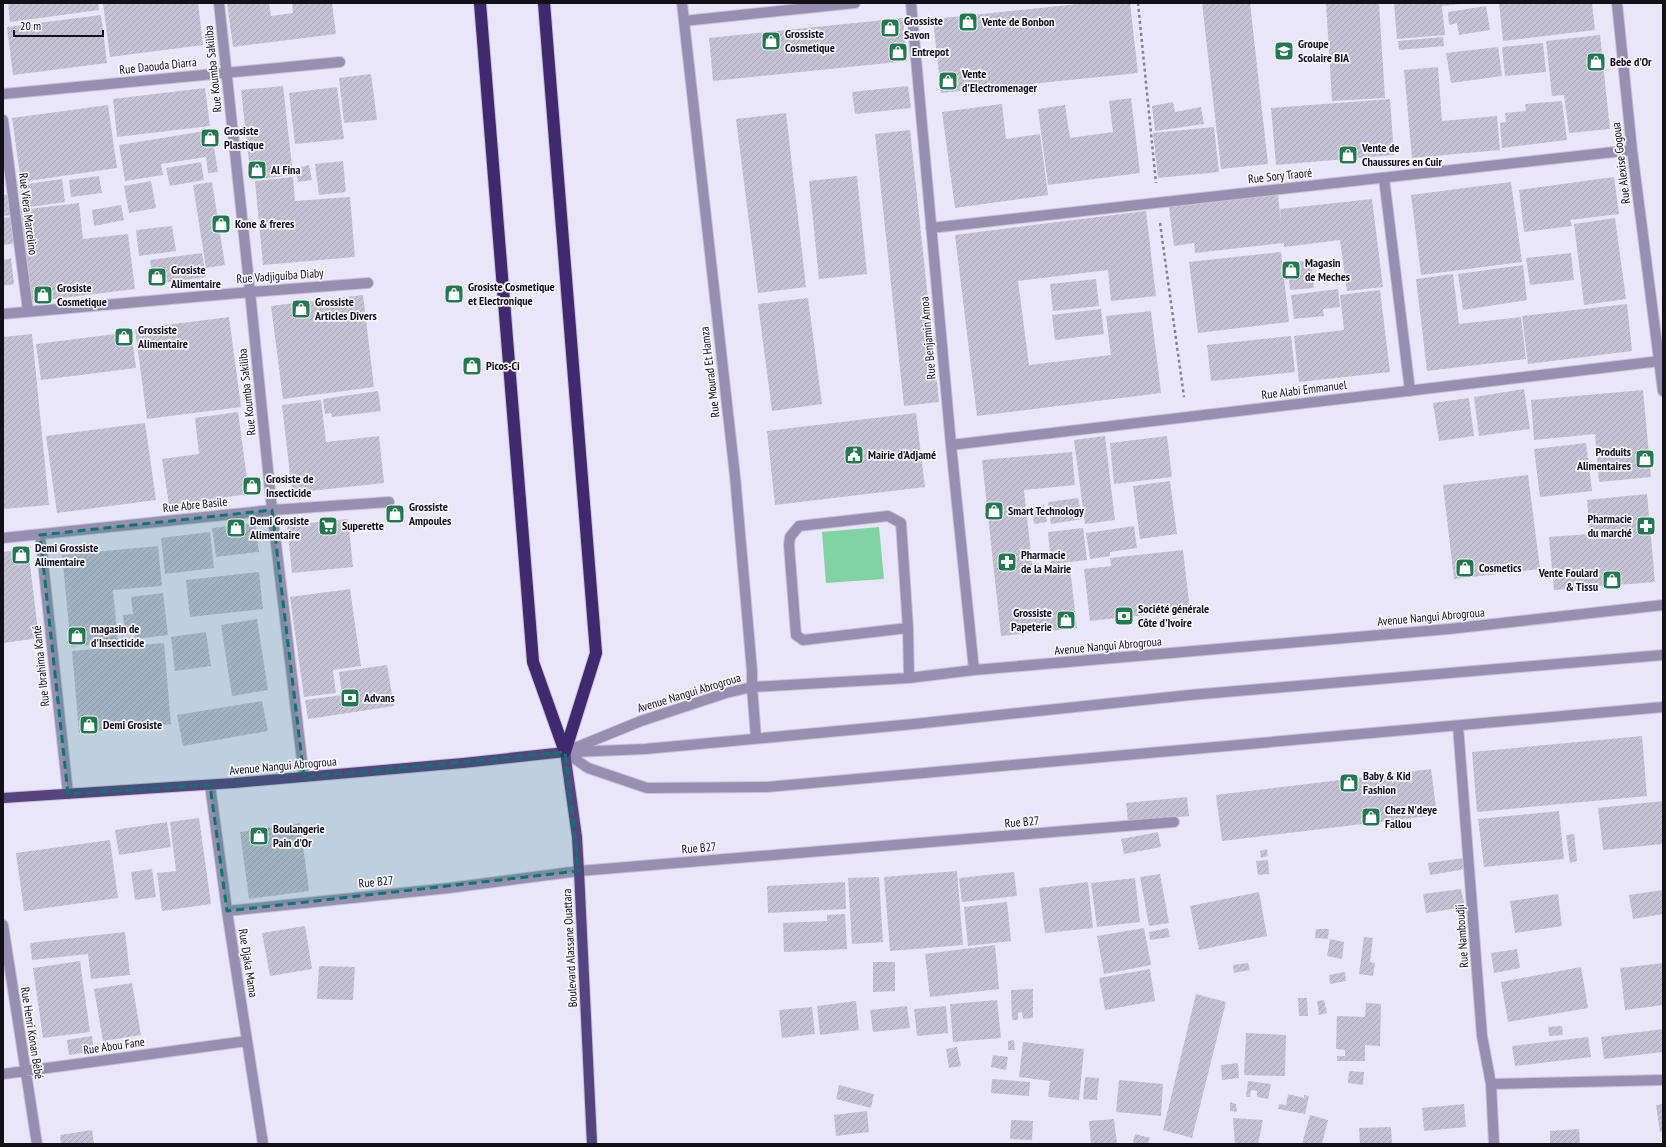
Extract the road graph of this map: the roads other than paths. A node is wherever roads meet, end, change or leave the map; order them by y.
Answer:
1 (219, 3) edge
2 (480, 3) edge
3 (544, 3) edge
4 (682, 3) edge
5 (855, 3) edge
6 (911, 3) edge
7 (1617, 3) edge
8 (684, 21) junction
9 (340, 62) dead end
10 (227, 72) junction
11 (3, 94) edge
12 (3, 120) edge
13 (1632, 150) junction
14 (1384, 178) junction
15 (931, 228) junction
16 (368, 283) dead end
17 (250, 292) junction
18 (28, 311) junction
19 (3, 314) edge
20 (1660, 361) junction
21 (1410, 391) junction
22 (1663, 391) edge
23 (951, 445) junction
24 (389, 502) dead end
25 (272, 510) junction
26 (40, 535) junction
27 (3, 538) edge
28 (1663, 605) edge
29 (908, 628) junction
30 (1663, 655) edge
31 (974, 670) junction
32 (909, 678) junction
33 (752, 687) junction
34 (1663, 707) edge
35 (1458, 726) junction
36 (756, 738) junction
37 (565, 752) junction
38 (304, 777) junction
39 (210, 785) junction
40 (68, 794) junction
41 (3, 798) edge
42 (1174, 822) dead end
43 (579, 872) junction
44 (227, 911) junction
45 (3, 926) edge
46 (247, 1041) junction
47 (24, 1071) junction
48 (3, 1074) edge
49 (1663, 1080) edge
50 (1491, 1084) junction
51 (37, 1144) edge
52 (263, 1144) edge
53 (592, 1144) edge
54 (1494, 1144) edge

1 - 10 street, Rue Koumba Sakiliba
2 - 37 highway
3 - 37 highway
4 - 8 street, Rue Mourad Et Hamza
5 - 8 street
6 - 15 street, Rue Benjamin Amoa
7 - 13 street, Rue Alexise Gogoua
8 - 33 street, Rue Mourad Et Hamza
9 - 10 street, Rue Daouda Diarra
10 - 11 street, Rue Daouda Diarra
10 - 17 street, Rue Koumba Sakiliba
12 - 18 street, Rue Viera Marcelino
13 - 14 street, Rue Sory Traoré
13 - 20 street, Rue Alexise Gogoua
14 - 15 street, Rue Sory Traoré
14 - 21 street
15 - 23 street, Rue Benjamin Amoa
16 - 17 street, Rue Vadjiguiba Diaby
17 - 18 street, Rue Vadjiguiba Diaby
17 - 25 street, Rue Koumba Sakiliba
18 - 19 street, Rue Vadjiguiba Diaby
20 - 21 street, Rue Alabi Emmanuel
20 - 22 street, Rue Alexise Gogoua
21 - 23 street, Rue Alabi Emmanuel
23 - 31 street, Rue Benjamin Amoa
24 - 25 street, Rue Abre Basile
25 - 26 street, Rue Abre Basile
25 - 38 street, Rue Koumba Sakiliba
26 - 27 street, Rue Abre Basile
26 - 40 street, Rue Ibrahima Kanté
28 - 31 street, Avenue Nangui Abrogroua
29 - 29 street
29 - 32 street
30 - 36 street, Avenue Nangui Abrogroua
31 - 32 street, Avenue Nangui Abrogroua
32 - 33 street, Avenue Nangui Abrogroua
33 - 36 street, Rue Mourad Et Hamza
33 - 37 street, Avenue Nangui Abrogroua
34 - 35 street
35 - 37 street
35 - 50 street, Rue Namboudji
36 - 37 street, Avenue Nangui Abrogroua
37 - 38 main road, Avenue Nangui Abrogroua
37 - 43 main road, Boulevard Alassane Ouattara
38 - 39 main road, Avenue Nangui Abrogroua
39 - 40 main road, Avenue Nangui Abrogroua
39 - 44 street, Rue Djaka Mama
40 - 41 main road, Avenue Nangui Abrogroua
42 - 43 street, Rue B27
43 - 44 street, Rue B27
43 - 53 main road, Boulevard Alassane Ouattara
44 - 46 street, Rue Djaka Mama
45 - 47 street, Rue Henri Konan Bébé
46 - 47 street, Rue Abou Fane
46 - 52 street, Rue Djaka Mama
47 - 48 street, Rue Abou Fane
47 - 51 street, Rue Henri Konan Bébé
49 - 50 street
50 - 54 street, Rue Namboudji

